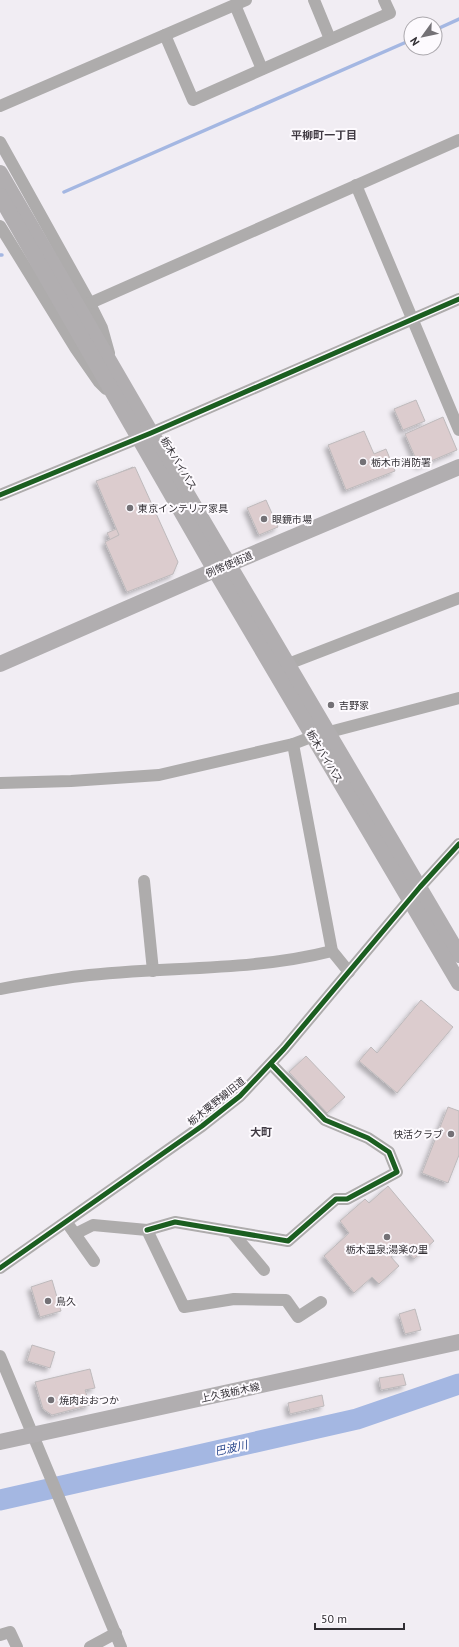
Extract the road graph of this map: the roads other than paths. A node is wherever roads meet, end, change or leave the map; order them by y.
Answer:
1 (314, 0) edge
2 (384, 0) edge
3 (240, 2) edge
4 (165, 35) junction
5 (330, 39) junction
6 (262, 69) junction
7 (0, 106) edge
8 (459, 140) edge
9 (0, 142) edge
10 (0, 173) edge
11 (356, 185) junction
12 (0, 196) edge
13 (0, 226) edge
14 (459, 299) edge
15 (84, 305) junction
16 (413, 319) junction
17 (120, 403) junction
18 (459, 430) edge
19 (145, 435) junction
20 (459, 466) edge
21 (0, 495) edge
22 (222, 567) junction
23 (459, 598) edge
24 (0, 664) edge
25 (288, 664) junction
26 (459, 698) edge
27 (321, 735) junction
28 (293, 744) junction
29 (0, 783) edge
30 (459, 844) edge
31 (144, 881) dead end
32 (415, 893) junction
33 (332, 951) junction
34 (459, 955) edge
35 (153, 971) junction
36 (349, 972) junction
37 (459, 983) edge
38 (0, 989) edge
39 (271, 1064) junction
40 (66, 1222) junction
41 (147, 1230) junction
42 (232, 1232) junction
43 (75, 1234) junction
44 (94, 1261) dead end
45 (0, 1268) edge
46 (264, 1270) dead end
47 (320, 1302) dead end
48 (459, 1342) edge
49 (0, 1356) edge
50 (33, 1435) junction
51 (0, 1442) edge
52 (116, 1634) junction
53 (0, 1635) edge
54 (17, 1647) edge
55 (90, 1647) edge
56 (121, 1647) edge

1 - 5 street
2 - 5 street
3 - 4 street
3 - 6 street
4 - 6 street
4 - 7 street
5 - 6 street
8 - 11 street
9 - 15 street
10 - 15 main road, 栃木バイパス
11 - 15 street
11 - 16 street
12 - 17 main road, 栃木バイパス
13 - 17 street
14 - 16 street
15 - 19 main road, 栃木バイパス
16 - 18 street
16 - 19 street
17 - 19 main road, 栃木バイパス
19 - 21 street
19 - 22 main road, 栃木バイパス
20 - 22 main road, 例幣使街道
22 - 24 main road, 例幣使街道
22 - 25 main road, 栃木バイパス
22 - 27 main road, 栃木バイパス
23 - 25 street
25 - 27 main road, 栃木バイパス
26 - 27 street
27 - 28 street
27 - 32 main road, 栃木バイパス
28 - 29 street
28 - 33 street
30 - 32 street, 栃木粟野線旧道
31 - 35 street
32 - 34 main road, 栃木バイパス
32 - 36 street, 栃木粟野線旧道
32 - 37 main road, 栃木バイパス
33 - 35 street
33 - 36 street
35 - 38 street
36 - 39 street, 栃木粟野線旧道
39 - 40 street, 栃木粟野線旧道
39 - 42 street
40 - 43 street
40 - 45 street, 栃木粟野線旧道
41 - 42 street
41 - 43 street
41 - 47 street
42 - 46 street
43 - 44 street
48 - 50 main road, 上久我栃木線
49 - 50 street
50 - 51 main road, 上久我栃木線
50 - 52 street
52 - 55 street
52 - 56 street
53 - 54 street

